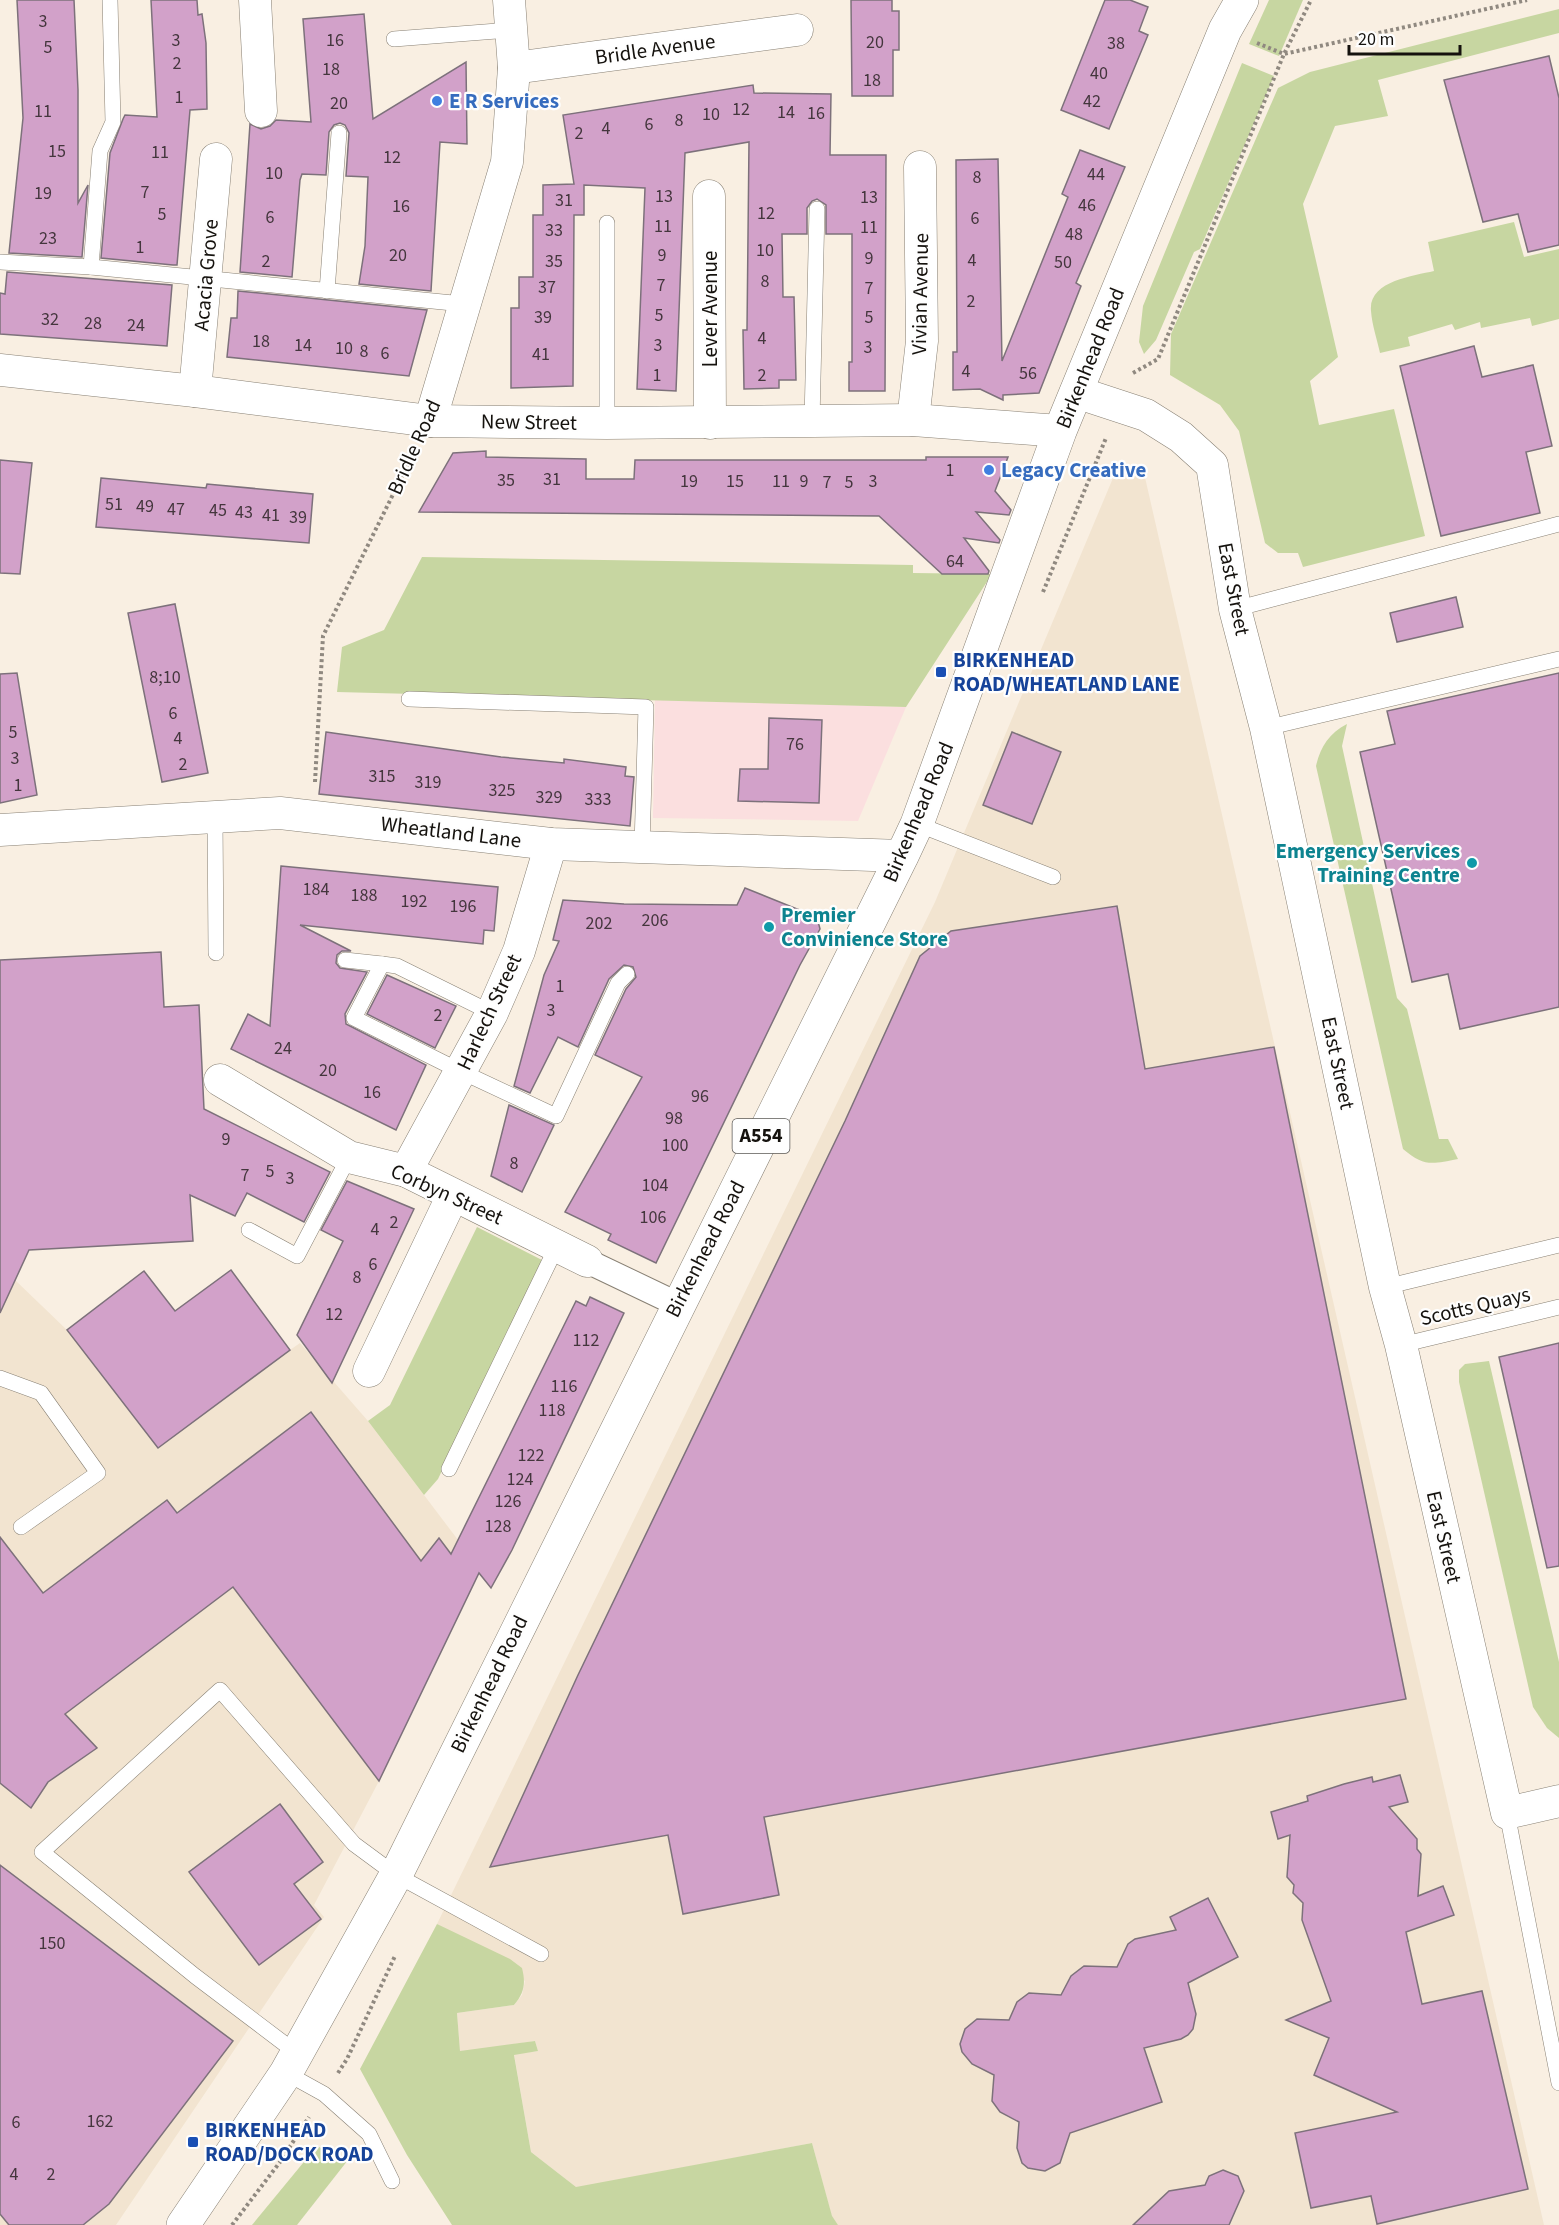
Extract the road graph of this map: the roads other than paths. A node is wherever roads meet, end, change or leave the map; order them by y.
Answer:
1 (110, 0) edge
2 (255, 0) edge
3 (1242, 0) edge
4 (510, 15) edge
5 (797, 30) dead end
6 (394, 39) dead end
7 (514, 69) junction
8 (261, 111) dead end
9 (339, 133) dead end
10 (216, 159) dead end
11 (920, 167) dead end
12 (709, 196) dead end
13 (817, 209) dead end
14 (607, 223) dead end
15 (0, 262) edge
16 (91, 267) junction
17 (206, 279) junction
18 (327, 291) junction
19 (463, 304) junction
20 (0, 370) edge
21 (195, 391) junction
22 (1076, 392) junction
23 (913, 420) junction
24 (430, 421) junction
25 (812, 422) junction
26 (607, 423) junction
27 (710, 423) junction
28 (1060, 431) junction
29 (1559, 524) edge
30 (1235, 609) junction
31 (1559, 659) edge
32 (409, 699) dead end
33 (1266, 728) junction
34 (215, 817) junction
35 (917, 824) junction
36 (0, 831) edge
37 (551, 844) junction
38 (642, 847) junction
39 (902, 856) junction
40 (1053, 877) dead end
41 (216, 953) dead end
42 (345, 960) dead end
43 (382, 964) junction
44 (627, 974) dead end
45 (492, 1013) junction
46 (462, 1072) junction
47 (220, 1080) dead end
48 (349, 1157) junction
49 (406, 1171) junction
50 (453, 1195) junction
51 (249, 1230) dead end
52 (1559, 1245) edge
53 (557, 1246) junction
54 (587, 1261) joint
55 (1385, 1287) junction
56 (677, 1304) junction
57 (1559, 1307) edge
58 (1401, 1345) junction
59 (369, 1371) dead end
60 (0, 1378) edge
61 (449, 1469) dead end
62 (21, 1527) dead end
63 (1559, 1800) edge
64 (1507, 1813) junction
65 (396, 1875) junction
66 (541, 1954) dead end
67 (292, 2063) junction
68 (1559, 2083) edge
69 (392, 2181) dead end
70 (183, 2225) edge

1 - 16 lane
2 - 8 street
3 - 22 main road, Birkenhead Road / A554
4 - 6 lane
4 - 7 street, Bridle Road
5 - 7 street, Bridle Avenue
7 - 19 street, Bridle Road
9 - 18 lane
10 - 17 street, Acacia Grove
11 - 23 street, Vivian Avenue
12 - 27 street, Lever Avenue
13 - 25 lane
14 - 26 lane
15 - 16 lane
16 - 17 lane
17 - 18 lane
17 - 21 street, Acacia Grove
18 - 19 lane
19 - 24 street, Bridle Road
20 - 21 street, New Street
21 - 24 street, New Street
22 - 28 main road, Birkenhead Road / A554
22 - 30 street, East Street
23 - 25 street, New Street
23 - 28 street, New Street
24 - 26 street, New Street
25 - 27 street, New Street
26 - 27 street, New Street
28 - 35 main road, Birkenhead Road / A554
29 - 30 lane
30 - 33 street, East Street
31 - 33 lane
32 - 38 lane
33 - 55 street, East Street
34 - 36 street, Wheatland Lane
34 - 37 street, Wheatland Lane
34 - 41 lane
35 - 39 main road, Birkenhead Road / A554
35 - 40 lane
37 - 38 street, Wheatland Lane
37 - 45 street, Harlech Street
38 - 39 street, Wheatland Lane
39 - 56 main road, Birkenhead Road / A554
42 - 43 lane
43 - 45 lane
43 - 46 lane
44 - 46 lane
45 - 46 street, Harlech Street
46 - 49 street, Harlech Street
47 - 48 street, Corbyn Street
48 - 49 street, Corbyn Street
48 - 51 lane
49 - 50 street, Corbyn Street
50 - 53 street, Corbyn Street
50 - 59 street
52 - 55 lane
53 - 54 street, Corbyn Street
53 - 61 lane
54 - 56 street, Corbyn Street
55 - 58 street, East Street
56 - 65 main road, Birkenhead Road / A554
57 - 58 lane, Scotts Quays
58 - 64 street, East Street
60 - 62 lane
63 - 64 street
64 - 68 lane
65 - 66 lane
65 - 67 main road, Birkenhead Road / A554
65 - 67 lane
67 - 69 lane
67 - 70 main road, Birkenhead Road / A554

